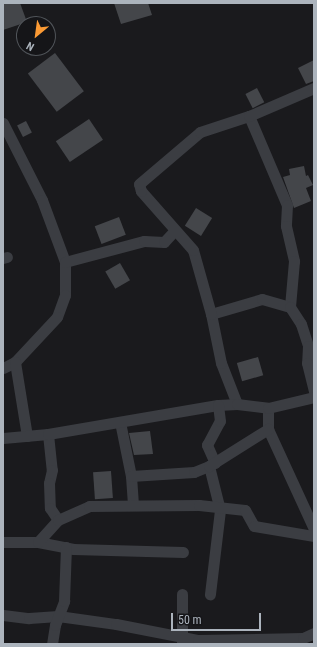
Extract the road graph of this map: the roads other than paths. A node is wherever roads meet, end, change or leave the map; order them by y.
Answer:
1 (314, 88) edge
2 (250, 116) junction
3 (3, 124) edge
4 (175, 230) junction
5 (65, 262) junction
6 (290, 307) junction
7 (211, 314) junction
8 (14, 362) junction
9 (3, 368) edge
10 (314, 392) edge
11 (314, 397) edge
12 (237, 404) junction
13 (218, 405) junction
14 (268, 408) junction
15 (120, 422) junction
16 (268, 429) junction
17 (48, 434) junction
18 (27, 436) junction
19 (3, 438) edge
20 (212, 465) junction
21 (131, 476) junction
22 (133, 505) junction
23 (220, 508) junction
24 (58, 520) junction
25 (314, 529) edge
26 (314, 536) edge
27 (3, 542) edge
28 (38, 542) junction
29 (66, 547) junction
30 (182, 552) dead end
31 (182, 594) dead end
32 (210, 594) dead end
33 (3, 615) edge
34 (58, 616) junction
35 (314, 633) edge
36 (182, 641) edge
37 (52, 644) edge

1 - 2 street
2 - 4 street
2 - 6 street
3 - 5 street
4 - 5 street
4 - 7 street
5 - 8 street
6 - 7 street
6 - 10 street
7 - 12 street
8 - 9 street
8 - 18 street
11 - 14 street
12 - 13 street
12 - 14 street
13 - 15 street
13 - 20 street
14 - 16 street
15 - 17 street
15 - 21 street
16 - 20 street
16 - 25 street
17 - 18 street
17 - 24 street
18 - 19 street
20 - 21 street
20 - 23 street
21 - 22 street
22 - 23 street
22 - 24 street
23 - 26 street
23 - 32 street
24 - 28 street
27 - 28 street
28 - 29 street
29 - 30 street
29 - 34 street
31 - 36 street
33 - 34 street
34 - 36 street
34 - 37 street
35 - 36 street

